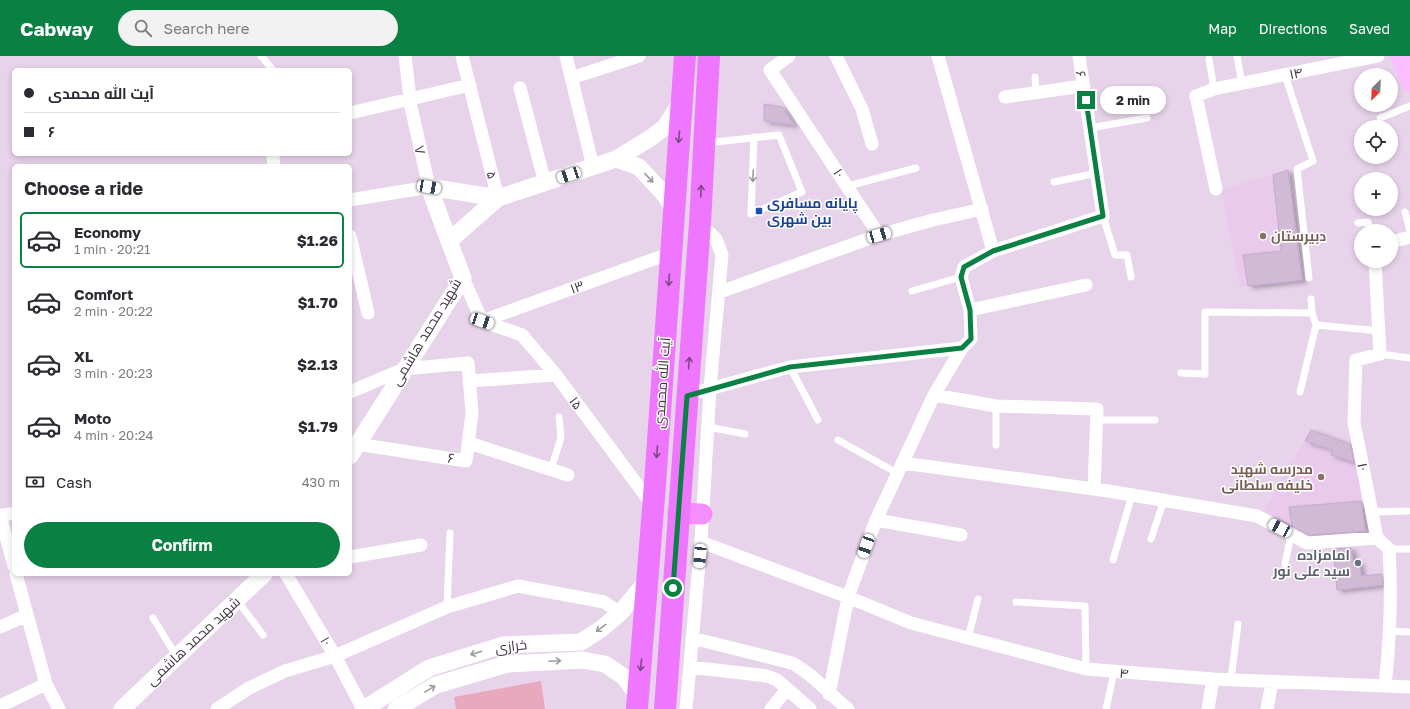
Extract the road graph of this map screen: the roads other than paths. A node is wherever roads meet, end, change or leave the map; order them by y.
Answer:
1 (261, 56) edge
2 (405, 56) edge
3 (462, 56) edge
4 (566, 56) edge
5 (639, 56) edge
6 (685, 56) edge
7 (709, 56) edge
8 (789, 56) edge
9 (836, 56) edge
10 (938, 56) edge
11 (1079, 56) edge
12 (1237, 56) edge
13 (1378, 56) edge
14 (1400, 56) edge
15 (1209, 59) dead end
16 (1344, 59) edge
17 (271, 68) edge
18 (1285, 75) junction
19 (1035, 77) dead end
20 (571, 78) junction
21 (1410, 82) edge
22 (1242, 84) junction
23 (470, 85) junction
24 (1083, 86) junction
25 (520, 88) dead end
26 (1214, 89) junction
27 (1036, 92) junction
28 (1005, 97) dead end
29 (683, 98) junction
30 (410, 101) junction
31 (1410, 106) edge
32 (352, 113) edge
33 (1147, 118) dead end
34 (1380, 118) dead end
35 (1090, 128) junction
36 (754, 137) junction
37 (703, 144) junction
38 (872, 144) dead end
39 (616, 159) junction
40 (593, 167) junction
41 (916, 168) dead end
42 (1097, 173) junction
43 (1054, 182) dead end
44 (545, 183) junction
45 (848, 186) junction
46 (429, 187) junction
47 (1216, 189) dead end
48 (498, 198) junction
49 (352, 200) edge
50 (674, 209) junction
51 (982, 209) junction
52 (1405, 212) dead end
53 (1103, 216) junction
54 (700, 223) junction
55 (1358, 223) dead end
56 (1368, 224) edge
57 (1410, 231) edge
58 (879, 235) junction
59 (1410, 237) edge
60 (1398, 240) edge
61 (448, 241) junction
62 (352, 245) edge
63 (993, 251) junction
64 (671, 253) junction
65 (1376, 268) edge
66 (961, 277) junction
67 (1131, 277) dead end
68 (462, 278) junction
69 (1309, 278) dead end
70 (1086, 285) dead end
71 (912, 291) dead end
72 (720, 292) junction
73 (1311, 300) dead end
74 (970, 310) junction
75 (368, 313) dead end
76 (1312, 313) junction
77 (482, 321) junction
78 (1316, 325) junction
79 (1380, 331) junction
80 (962, 348) junction
81 (1380, 354) junction
82 (1410, 358) edge
83 (790, 367) junction
84 (404, 369) junction
85 (1181, 373) dead end
86 (556, 375) junction
87 (469, 381) junction
88 (710, 388) junction
89 (352, 391) edge
90 (1300, 392) dead end
91 (934, 395) junction
92 (687, 396) junction
93 (996, 406) junction
94 (559, 417) dead end
95 (818, 420) dead end
96 (1096, 420) junction
97 (1155, 420) dead end
98 (708, 427) junction
99 (745, 434) dead end
100 (838, 440) dead end
101 (469, 443) junction
102 (996, 444) dead end
103 (354, 450) edge
104 (900, 468) junction
105 (551, 469) junction
106 (568, 475) dead end
107 (1094, 489) junction
108 (1132, 495) junction
109 (1164, 500) junction
110 (653, 506) junction
111 (1408, 511) dead end
112 (1372, 512) junction
113 (12, 513) edge
114 (678, 513) junction
115 (702, 514) junction
116 (0, 516) edge
117 (876, 520) junction
118 (450, 533) dead end
119 (1291, 534) junction
120 (961, 535) dead end
121 (1377, 538) junction
122 (1151, 539) dead end
123 (701, 542) junction
124 (421, 545) dead end
125 (1389, 549) junction
126 (1410, 549) edge
127 (352, 557) edge
128 (12, 559) edge
129 (1113, 560) dead end
130 (1285, 564) dead end
131 (17, 576) edge
132 (262, 576) edge
133 (287, 576) edge
134 (647, 591) junction
135 (848, 597) junction
136 (978, 599) dead end
137 (237, 600) junction
138 (1016, 602) dead end
139 (672, 603) junction
140 (447, 607) junction
141 (620, 613) junction
142 (27, 615) junction
143 (153, 618) dead end
144 (1238, 624) dead end
145 (0, 627) edge
146 (1390, 631) junction
147 (1410, 632) edge
148 (263, 635) dead end
149 (644, 638) junction
150 (692, 638) junction
151 (968, 638) junction
152 (669, 642) junction
153 (335, 656) junction
154 (177, 657) junction
155 (690, 666) junction
156 (1086, 669) junction
157 (1114, 672) junction
158 (1213, 679) junction
159 (1231, 679) junction
160 (1272, 682) junction
161 (46, 684) junction
162 (1385, 686) junction
163 (1410, 687) edge
164 (787, 689) junction
165 (829, 694) junction
166 (637, 702) edge
167 (233, 705) edge
168 (0, 706) edge
169 (59, 709) edge
170 (122, 709) edge
171 (217, 709) edge
172 (364, 709) edge
173 (396, 709) edge
174 (665, 709) edge
175 (686, 709) edge
176 (771, 709) edge
177 (810, 709) edge
178 (848, 709) edge
179 (1106, 709) edge
180 (1208, 709) edge
181 (1267, 709) edge

1 - 17 lane
2 - 30 street, ۷
3 - 23 street, ۵
4 - 20 street
5 - 20 street
6 - 29 highway, آیت الله محمدی
7 - 37 highway, آیت الله محمدی
8 - 45 street, ۱۰
9 - 38 street
10 - 51 street
11 - 24 street, ۶
12 - 22 lane
13 - 16 street, ۱۴
14 - 21 main road
15 - 26 lane
16 - 18 street, ۱۴
18 - 22 street, ۱۴
18 - 69 lane
19 - 27 lane
20 - 40 street
22 - 26 street, ۱۴
23 - 30 street
23 - 48 street, ۵
24 - 27 street
24 - 35 street, ۶
25 - 44 street
26 - 47 street, ۱۴
27 - 28 street
29 - 39 street
29 -> 50 highway, آیت الله محمدی
30 - 32 street
30 - 46 street, ۷
31 - 34 lane
33 - 35 lane
35 - 42 street, ۶
36 -> 36 lane
36 - 37 lane
54 -> 37 highway, آیت الله محمدی
39 - 40 street
39 -> 50 street
40 - 44 street
41 - 45 lane
42 - 43 lane
42 - 53 street, ۶
44 - 48 street
45 - 58 street, ۱۰
46 - 48 street, ۵
46 - 49 street
46 - 61 street, ۷
48 - 61 street
50 - 64 highway, آیت الله محمدی
51 - 58 street
51 - 63 street
52 - 57 lane
53 - 63 street
53 - 67 lane
54 - 72 street
92 -> 54 highway, آیت الله محمدی
55 - 56 lane
58 - 72 street
59 - 60 street
61 - 68 street, شهید محمد هاشمی
62 - 75 street
63 - 66 street
64 - 77 street, ۱۳
64 -> 110 highway, آیت الله محمدی
65 - 79 street
66 - 71 lane
66 - 74 street
68 - 77 street
68 - 84 street, شهید محمد هاشمی
70 - 74 street
72 - 88 street
73 - 76 lane
74 - 80 street
76 - 78 lane
76 - 85 lane
77 - 86 street, ۱۵
78 - 79 lane
78 - 90 lane
79 - 81 street
80 - 83 street
80 - 91 street
81 - 82 lane
81 - 112 street, ۱۰
83 - 88 street
83 - 95 lane
84 - 87 street
84 - 89 street
84 - 103 street, شهید محمد هاشمی
86 - 87 street
86 - 110 street, ۱۵
87 - 101 street, ۶
88 - 92 street
88 - 98 street
91 - 93 street
91 - 104 street
92 - 114 highway, آیت الله محمدی
93 - 96 street
93 - 102 lane
94 - 105 lane
96 - 97 lane
96 - 107 street
98 - 99 lane
98 - 115 street
100 - 104 lane
101 - 103 street, ۶
101 - 105 street
104 - 107 street
104 - 117 street
105 - 106 street
107 - 108 street
108 - 109 street
108 - 129 lane
109 - 119 street
109 - 122 lane
110 - 134 highway, آیت الله محمدی
111 - 112 lane
112 - 121 street, ۱۰
113 - 116 street
114 - 115 main road
114 - 139 highway, آیت الله محمدی
115 - 123 street
116 - 128 street
117 - 120 street
117 - 135 street
118 - 140 lane
119 - 121 street
119 - 130 lane
121 - 125 street
123 - 135 street, ۴
123 - 150 street
124 - 127 street
125 - 126 lane
125 - 146 street
131 - 142 street
132 - 137 street, شهید محمد هاشمی
133 - 153 street, ۱۰
134 - 139 highway
134 - 141 street, خرازی
134 - 149 highway, آیت الله محمدی
135 - 151 street, ۴
135 - 165 street
136 - 151 lane
137 - 148 lane
137 - 154 street, شهید محمد هاشمی
138 - 156 lane
139 - 152 highway, آیت الله محمدی
140 - 141 street
140 - 153 street
141 -> 172 street, خرازی
142 - 145 street
142 - 161 street
143 - 154 lane
144 - 159 lane
146 - 147 lane
146 - 162 street
149 - 152 highway
149 -> 166 highway, آیت الله محمدی
150 - 155 street
150 - 165 street
151 - 156 street, ۴
152 - 174 highway, آیت الله محمدی
153 - 167 street
153 - 172 street, ۱۰
154 - 170 street, شهید محمد هاشمی
155 - 164 street
155 - 175 street
156 - 157 street, ۴
157 - 158 street, ۴
157 - 179 lane
158 - 159 street, ۴
158 - 180 street
159 - 160 street, ۴
160 - 162 street, ۴
160 - 181 street
161 - 168 street
161 - 169 street
162 - 163 street, ۴
164 - 176 street
164 - 177 street
165 - 178 street
173 -> 166 street, خرازی
167 - 171 street

